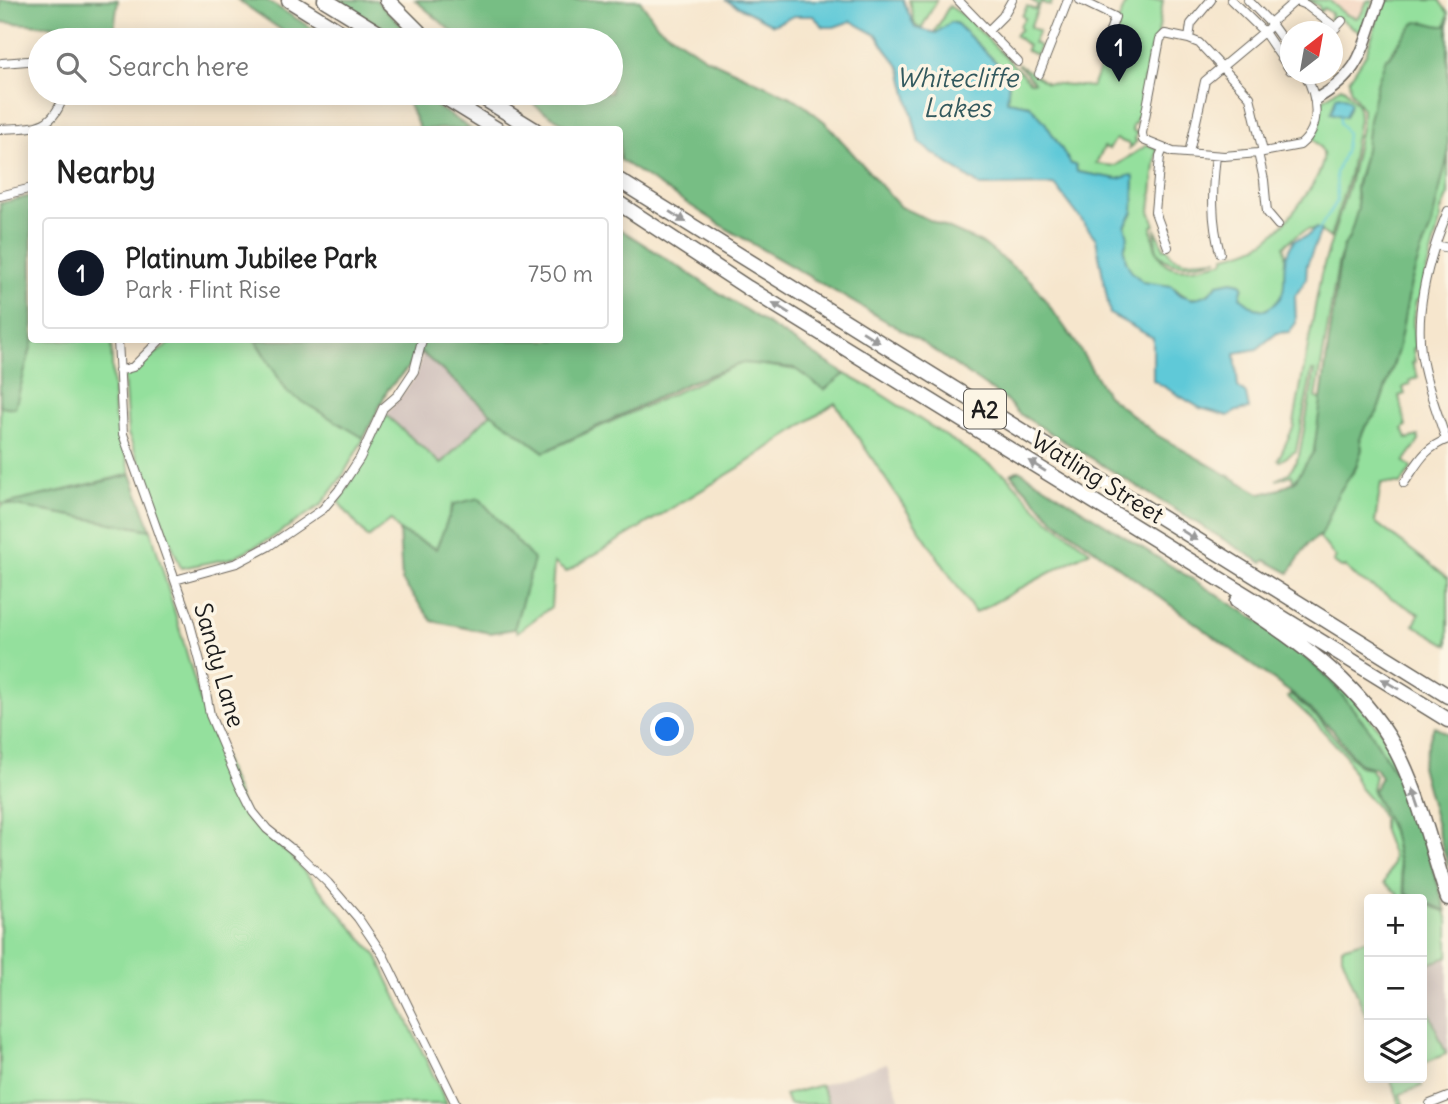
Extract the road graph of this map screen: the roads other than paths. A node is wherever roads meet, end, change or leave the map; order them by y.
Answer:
1 (289, 0) edge
2 (325, 0) edge
3 (387, 0) edge
4 (958, 0) edge
5 (1012, 0) edge
6 (1068, 0) edge
7 (1080, 0) edge
8 (1212, 0) edge
9 (1231, 0) edge
10 (1248, 0) edge
11 (1380, 0) edge
12 (1293, 1) edge
13 (1329, 21) edge
14 (1271, 24) junction
15 (334, 28) edge
16 (370, 28) edge
17 (415, 28) edge
18 (988, 31) junction
19 (1110, 31) dead end
20 (1264, 32) junction
21 (1280, 36) edge
22 (1189, 39) junction
23 (1280, 55) edge
24 (28, 61) edge
25 (1017, 62) dead end
26 (2, 63) dead end
27 (1220, 67) junction
28 (1039, 74) dead end
29 (1310, 84) edge
30 (1314, 94) junction
31 (59, 105) edge
32 (457, 105) edge
33 (494, 105) edge
34 (507, 105) edge
35 (40, 126) edge
36 (492, 126) edge
37 (529, 126) edge
38 (536, 126) edge
39 (28, 127) edge
40 (0, 129) edge
41 (1163, 149) junction
42 (1189, 153) junction
43 (1260, 153) junction
44 (1216, 156) junction
45 (623, 183) edge
46 (28, 189) edge
47 (0, 195) edge
48 (623, 206) edge
49 (1448, 211) edge
50 (1278, 225) dead end
51 (1436, 245) junction
52 (1168, 247) dead end
53 (1448, 248) edge
54 (1220, 253) dead end
55 (118, 343) edge
56 (157, 343) edge
57 (421, 343) edge
58 (119, 371) junction
59 (1447, 439) edge
60 (1404, 483) dead end
61 (1096, 502) junction
62 (175, 580) junction
63 (1352, 636) junction
64 (1448, 690) edge
65 (1448, 696) edge
66 (1448, 720) edge
67 (1448, 898) edge
68 (1448, 1097) edge
69 (456, 1104) edge
70 (1430, 1104) edge

1 - 15 highway
2 - 16 highway
3 - 17 highway
4 - 18 street
5 - 18 street
6 - 28 street
7 - 19 street
8 - 22 street
9 - 20 street
10 - 14 street
11 - 30 street
12 - 13 street
12 - 14 street
14 - 20 street
14 - 21 street
18 - 25 street
20 - 23 street
20 - 27 street
22 - 27 street
22 - 41 street
24 - 26 street
27 - 42 street
27 - 43 street
29 - 30 street
30 - 43 street
31 - 35 street
32 - 36 highway
33 - 37 highway
34 - 38 highway
39 - 40 street
41 - 42 street
41 - 52 street
42 - 44 street
43 - 44 street
43 - 50 street
44 - 54 street
45 -> 63 highway, Watling Street / A2
46 - 47 street
61 -> 48 highway, Watling Street / A2
49 - 51 street
51 - 53 street
51 - 59 street
55 - 58 street, Sandy Lane
56 - 58 street
57 - 62 street
58 - 62 street, Sandy Lane
59 - 60 street
66 -> 61 highway, Watling Street / A2
67 -> 61 highway
62 - 69 street, Sandy Lane
63 - 64 highway
63 - 65 highway, Watling Street / A2
68 - 70 street

